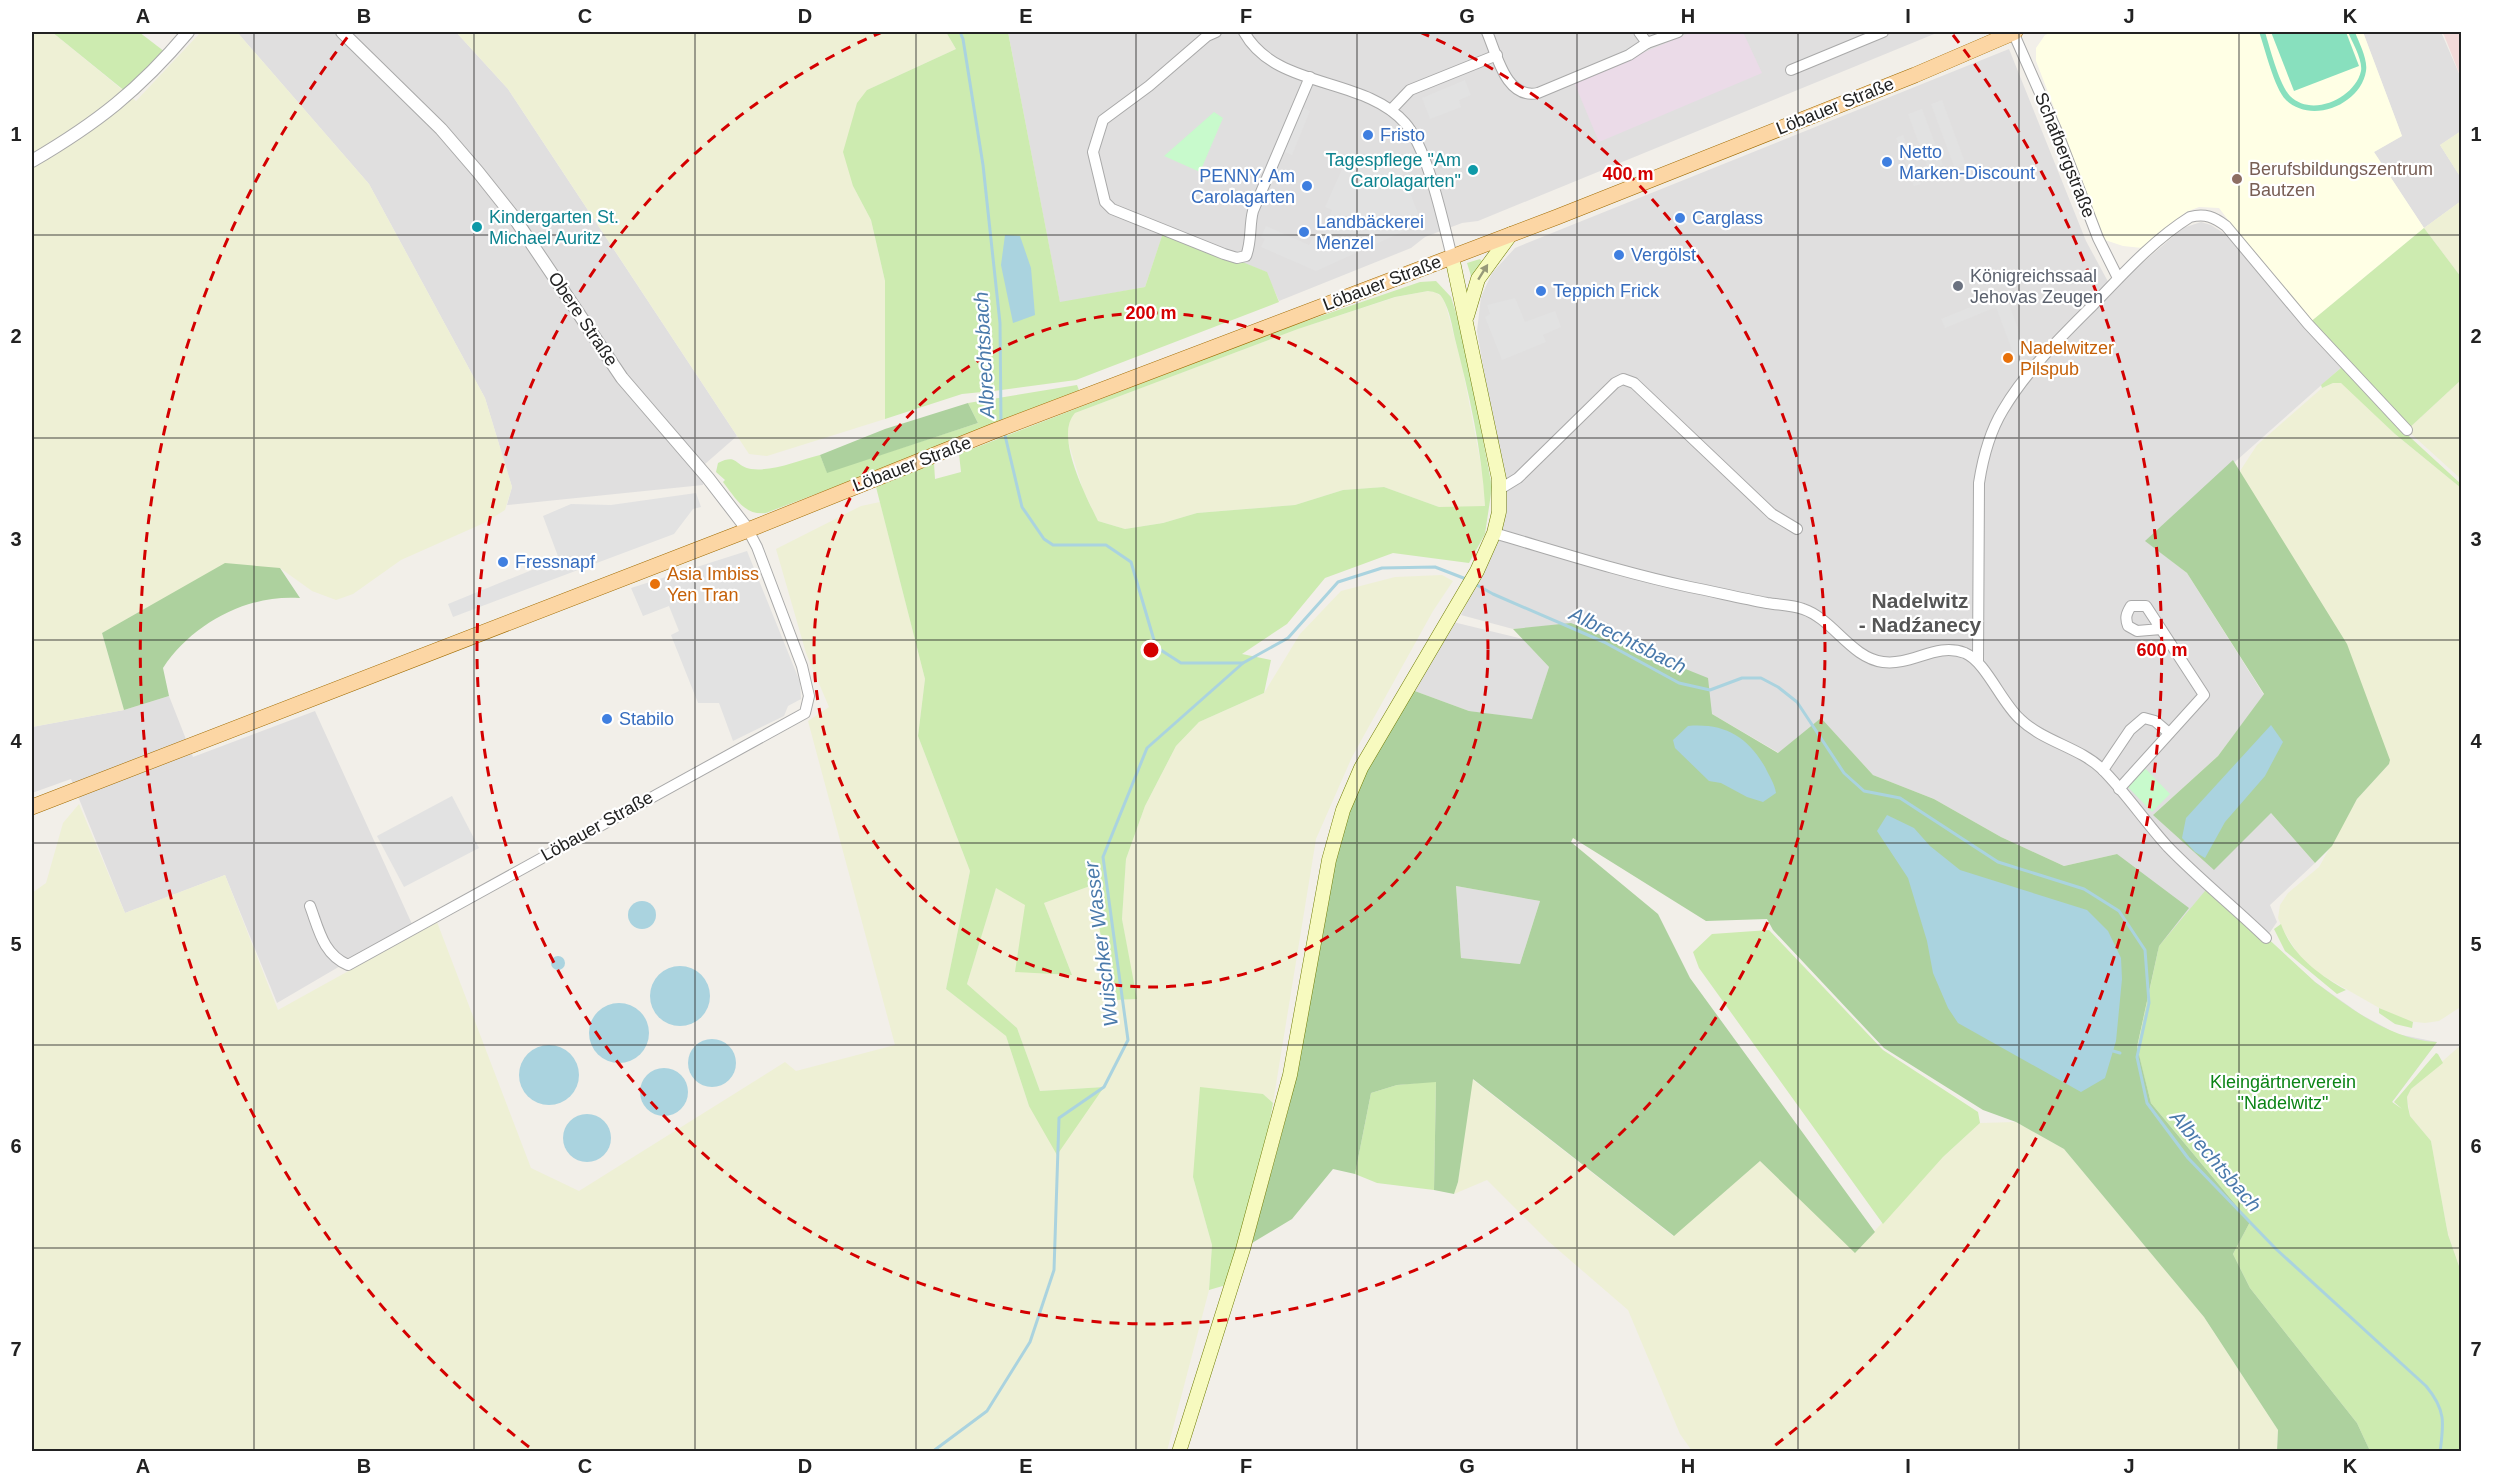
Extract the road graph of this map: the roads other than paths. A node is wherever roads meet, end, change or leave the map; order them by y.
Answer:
1 (188, 32) edge
2 (342, 32) edge
3 (1216, 32) edge
4 (1244, 32) edge
5 (1487, 32) edge
6 (1639, 32) edge
7 (1678, 32) edge
8 (1882, 32) edge
9 (2014, 32) edge
10 (1647, 43) junction
11 (1497, 55) junction
12 (1791, 70) dead end
13 (1310, 77) junction
14 (1391, 110) junction
15 (32, 161) edge
16 (1511, 234) junction
17 (1452, 257) junction
18 (2118, 278) junction
19 (1467, 316) junction
20 (2407, 430) dead end
21 (1500, 489) junction
22 (1797, 529) dead end
23 (748, 530) junction
24 (1494, 533) junction
25 (2161, 629) dead end
26 (1978, 661) junction
27 (2169, 733) junction
28 (2103, 770) junction
29 (2119, 789) junction
30 (32, 807) edge
31 (310, 906) dead end
32 (2266, 938) dead end
33 (1179, 1452) edge

1 - 15 street
2 - 23 street, Obere Straße
3 - 13 street
4 - 13 street
5 - 11 street
6 - 10 street
7 - 10 street
8 - 12 street
9 - 16 main road, Löbauer Straße
9 - 18 street, Schafbergstraße
10 - 11 street
11 - 14 street
13 - 14 street
14 - 17 street
16 - 17 main road, Löbauer Straße
19 -> 16 main road
17 - 19 main road
17 - 23 main road, Löbauer Straße
18 - 20 street
18 - 26 street
19 - 21 main road
21 - 22 street
21 - 24 main road
23 - 30 main road, Löbauer Straße
23 - 31 street, Löbauer Straße
24 - 26 street
24 - 33 main road
25 - 27 street
26 - 28 street
27 - 28 street
27 - 29 street
28 - 29 street
29 - 32 street

